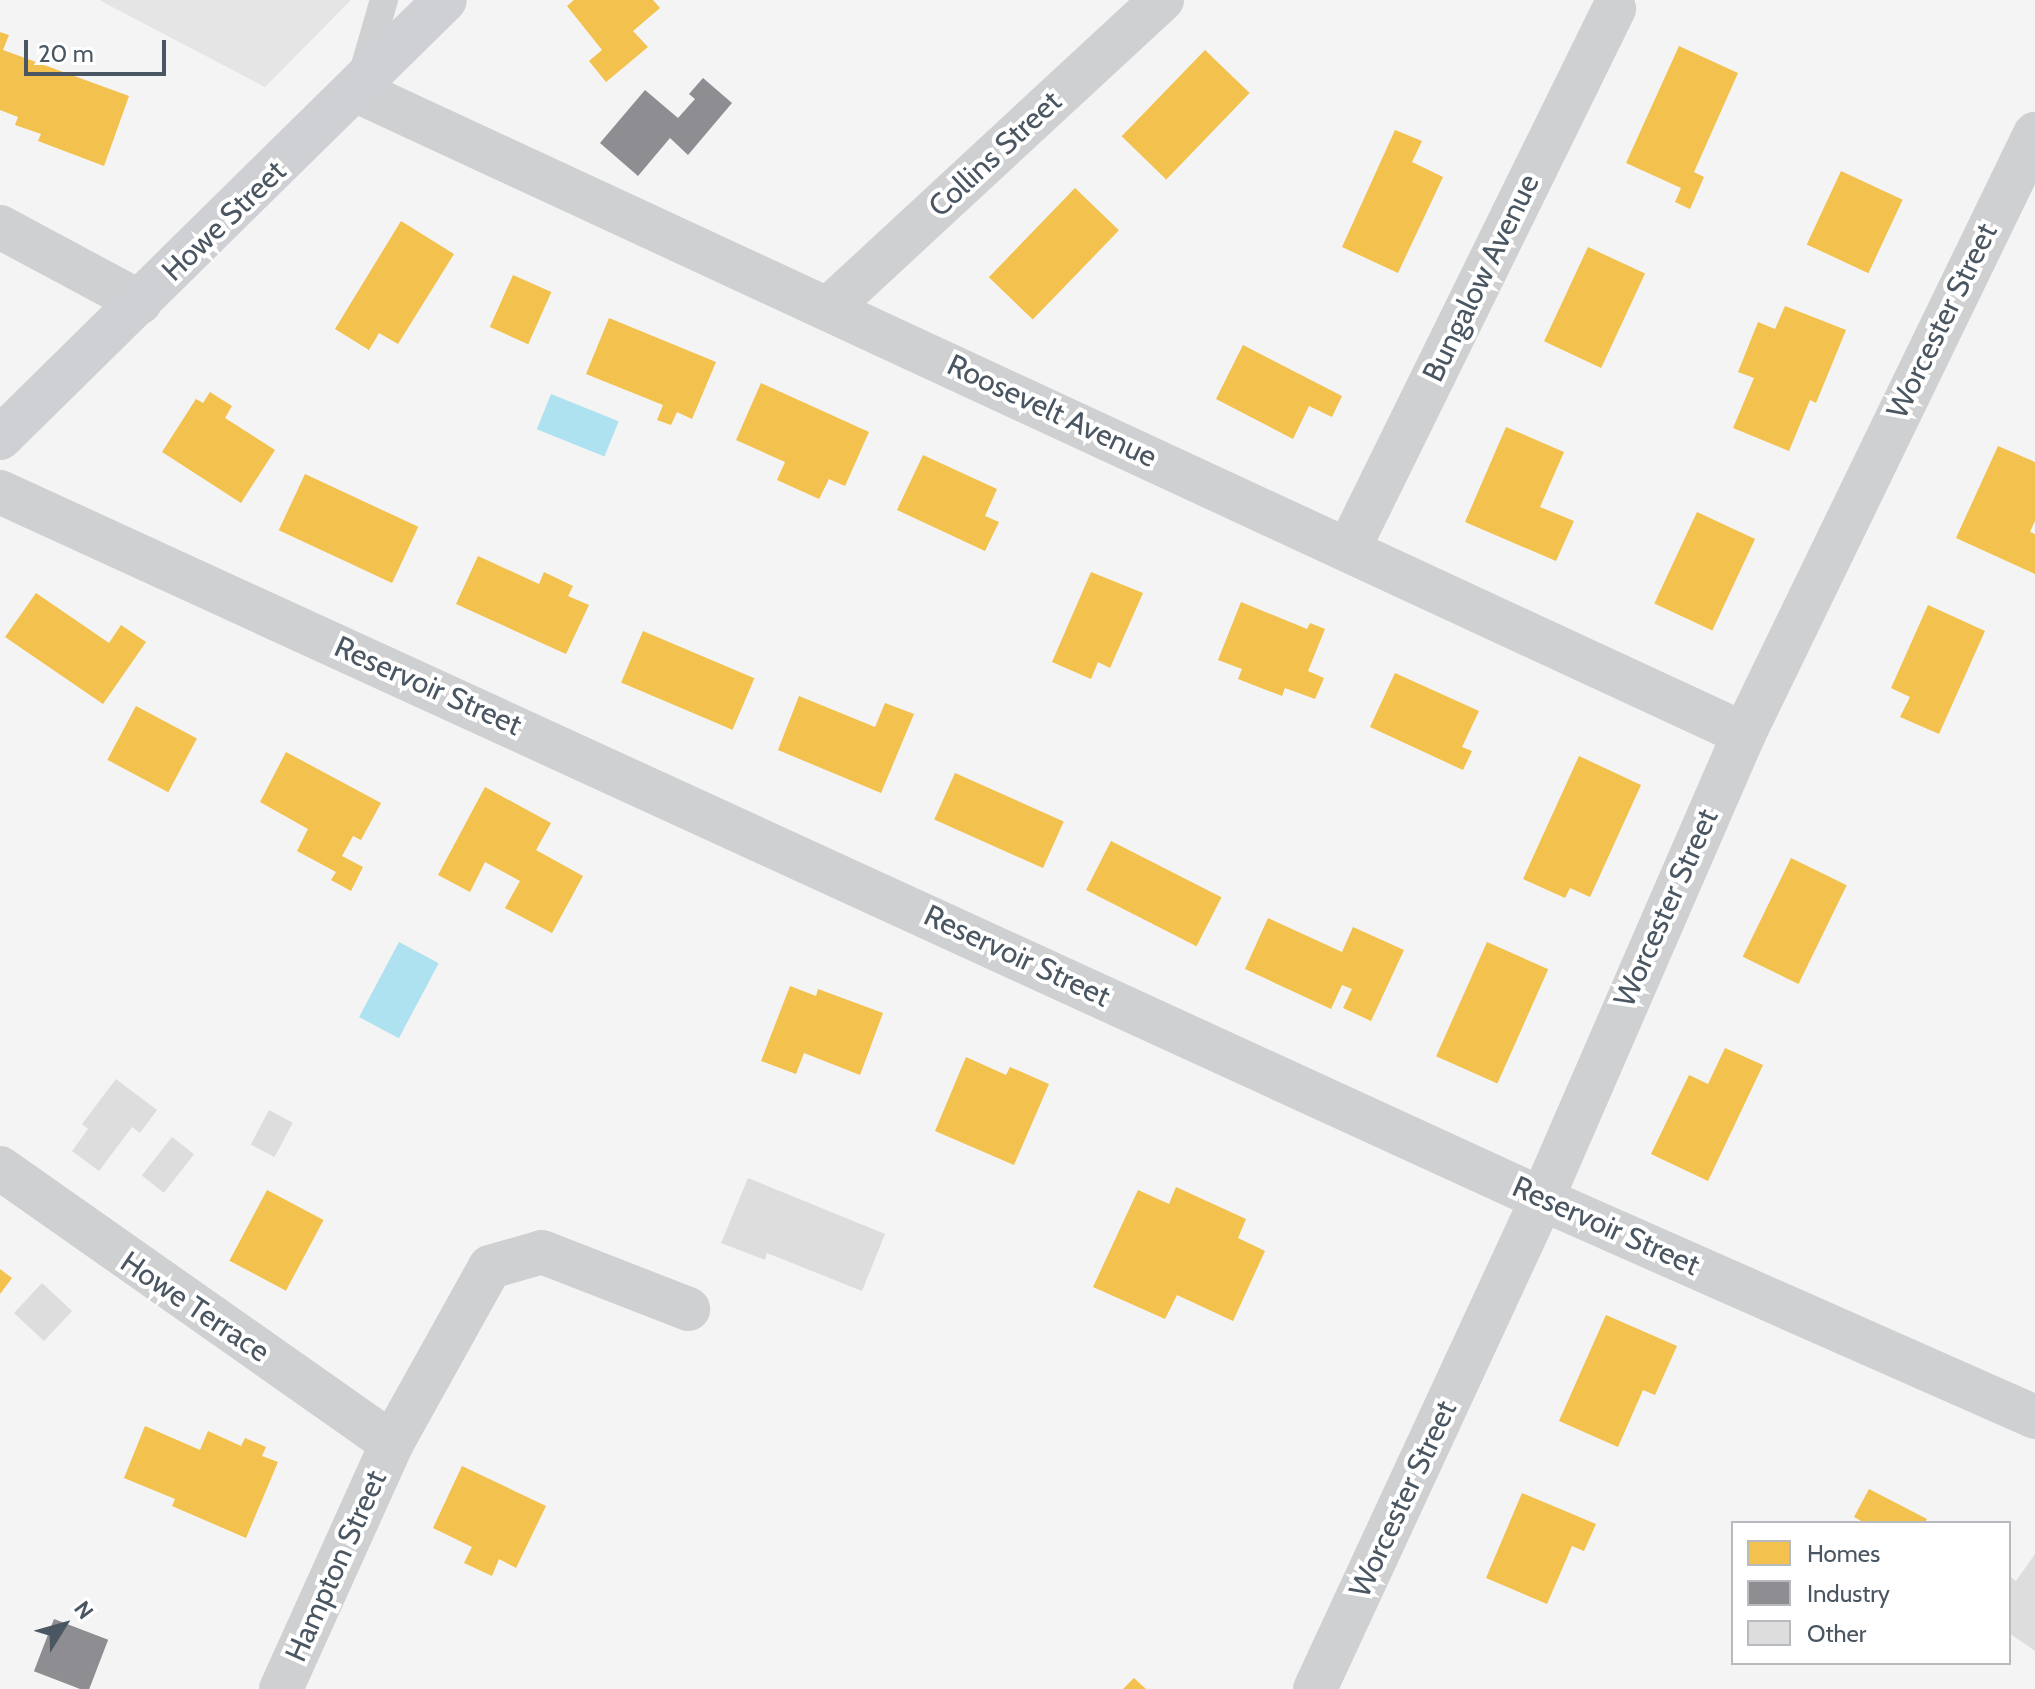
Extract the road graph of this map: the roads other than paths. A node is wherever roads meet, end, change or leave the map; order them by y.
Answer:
1 (384, 0) edge
2 (445, 0) edge
3 (1162, 0) edge
4 (1614, 9) dead end
5 (357, 91) junction
6 (2035, 134) edge
7 (0, 227) edge
8 (140, 302) junction
9 (829, 308) junction
10 (0, 438) edge
11 (0, 492) edge
12 (1349, 548) junction
13 (1744, 734) junction
14 (0, 1168) edge
15 (1542, 1199) junction
16 (688, 1309) dead end
17 (2035, 1417) edge
18 (392, 1443) junction
19 (281, 1689) edge
20 (1315, 1689) edge

1 - 5 lane
2 - 5 main road, Howe Street
3 - 9 street, Collins Street
4 - 12 street, Bungalow Avenue
5 - 8 main road, Howe Street
5 - 9 street, Roosevelt Avenue
6 - 13 street, Worcester Street
7 - 8 street
8 - 10 main road, Howe Street
9 - 12 street, Roosevelt Avenue
11 - 15 street, Reservoir Street
12 - 13 street, Roosevelt Avenue
13 - 15 street, Worcester Street
14 - 18 street, Howe Terrace
15 - 17 street, Reservoir Street
15 - 20 street, Worcester Street
16 - 18 street, Hampton Street
18 - 19 street, Hampton Street

